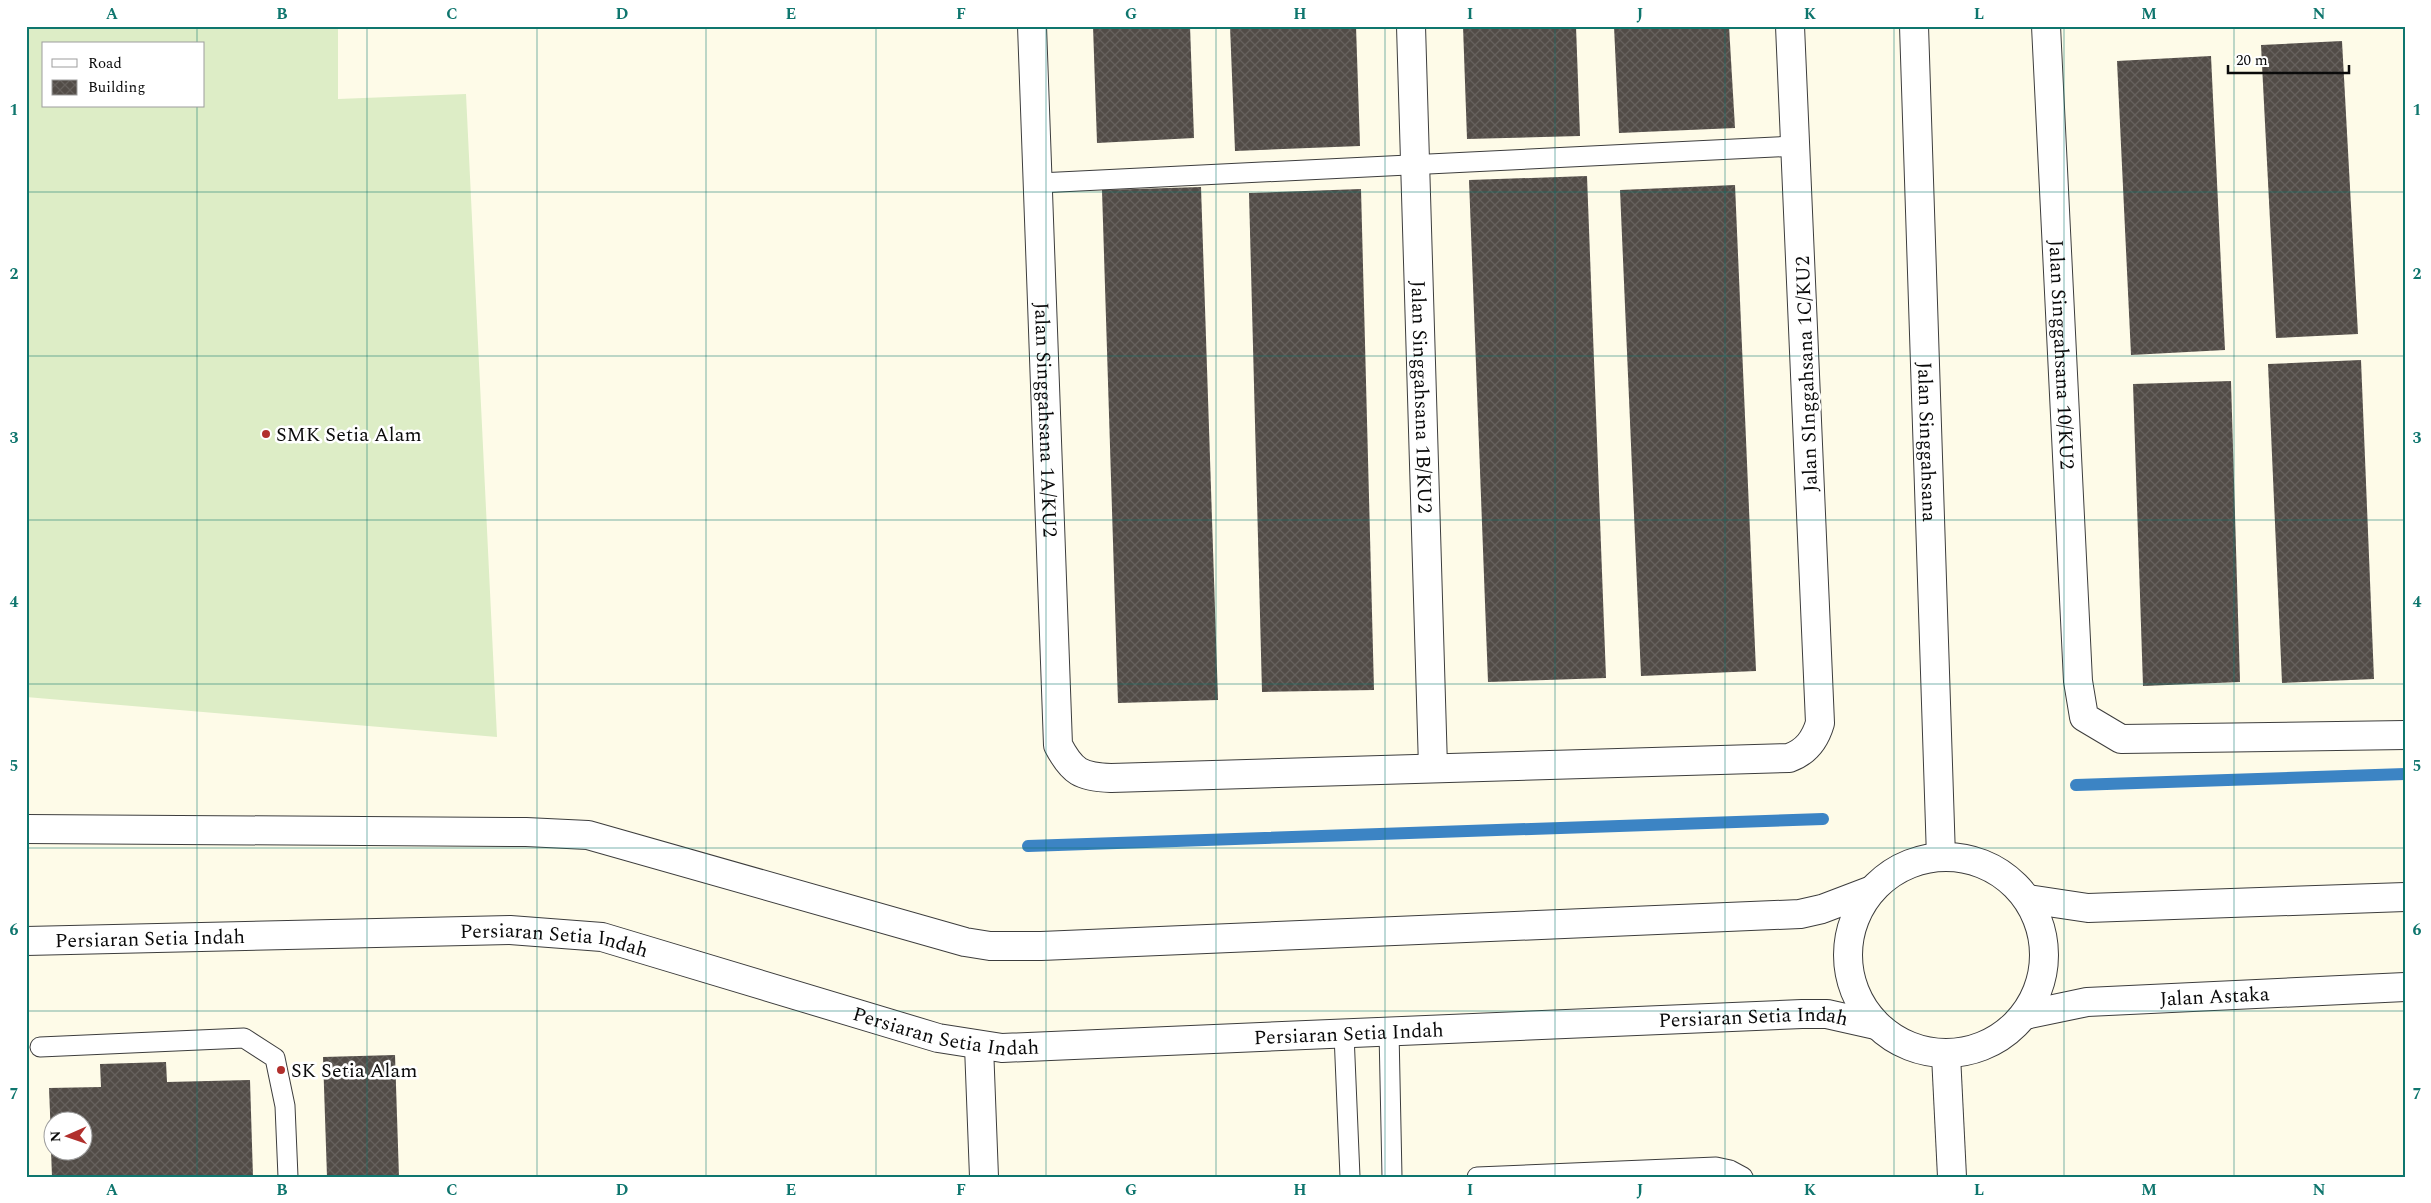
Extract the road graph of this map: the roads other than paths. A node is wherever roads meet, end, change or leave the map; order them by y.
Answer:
1 (1032, 26) edge
2 (1411, 26) edge
3 (1790, 26) edge
4 (1914, 26) edge
5 (2046, 26) edge
6 (1796, 146) junction
7 (1415, 165) junction
8 (1039, 183) junction
9 (1820, 723) joint
10 (2405, 735) edge
11 (1433, 767) junction
12 (28, 829) edge
13 (1941, 857) junction
14 (1872, 890) junction
15 (2405, 897) edge
16 (2028, 900) junction
17 (26, 940) edge
18 (2405, 987) edge
19 (2025, 1015) junction
20 (1876, 1024) junction
21 (1389, 1031) junction
22 (1344, 1034) junction
23 (979, 1046) junction
24 (40, 1047) dead end
25 (1946, 1054) junction
26 (288, 1177) edge
27 (984, 1177) edge
28 (1350, 1177) edge
29 (1392, 1177) edge
30 (1477, 1177) edge
31 (1743, 1177) edge
32 (1952, 1177) edge

1 - 8 street, Jalan Singgahsana 1A/KU2
2 - 7 street, Jalan Singgahsana 1B/KU2
3 - 6 street, Jalan SInggahsana 1C/KU2
4 - 13 street, Jalan Singgahsana
5 - 10 street, Jalan Singgahsana 10/KU2
6 - 7 lane
6 - 9 street, Jalan SInggahsana 1C/KU2
7 - 8 lane
7 - 11 street, Jalan Singgahsana 1B/KU2
8 - 11 street, Jalan Singgahsana 1A/KU2
9 - 11 street, Jalan Singgahsana 1A/KU2
12 - 14 street
13 - 14 street
13 - 16 street
14 - 20 street
15 - 16 street
16 - 19 street
17 - 23 street, Persiaran Setia Indah
18 - 19 street, Jalan Astaka
19 - 25 street
20 - 21 street, Persiaran Setia Indah
20 - 25 street
21 - 22 street, Persiaran Setia Indah
21 - 29 lane
22 - 23 street, Persiaran Setia Indah
22 - 28 lane
23 - 27 street
24 - 26 lane
25 - 32 street
30 - 31 lane

